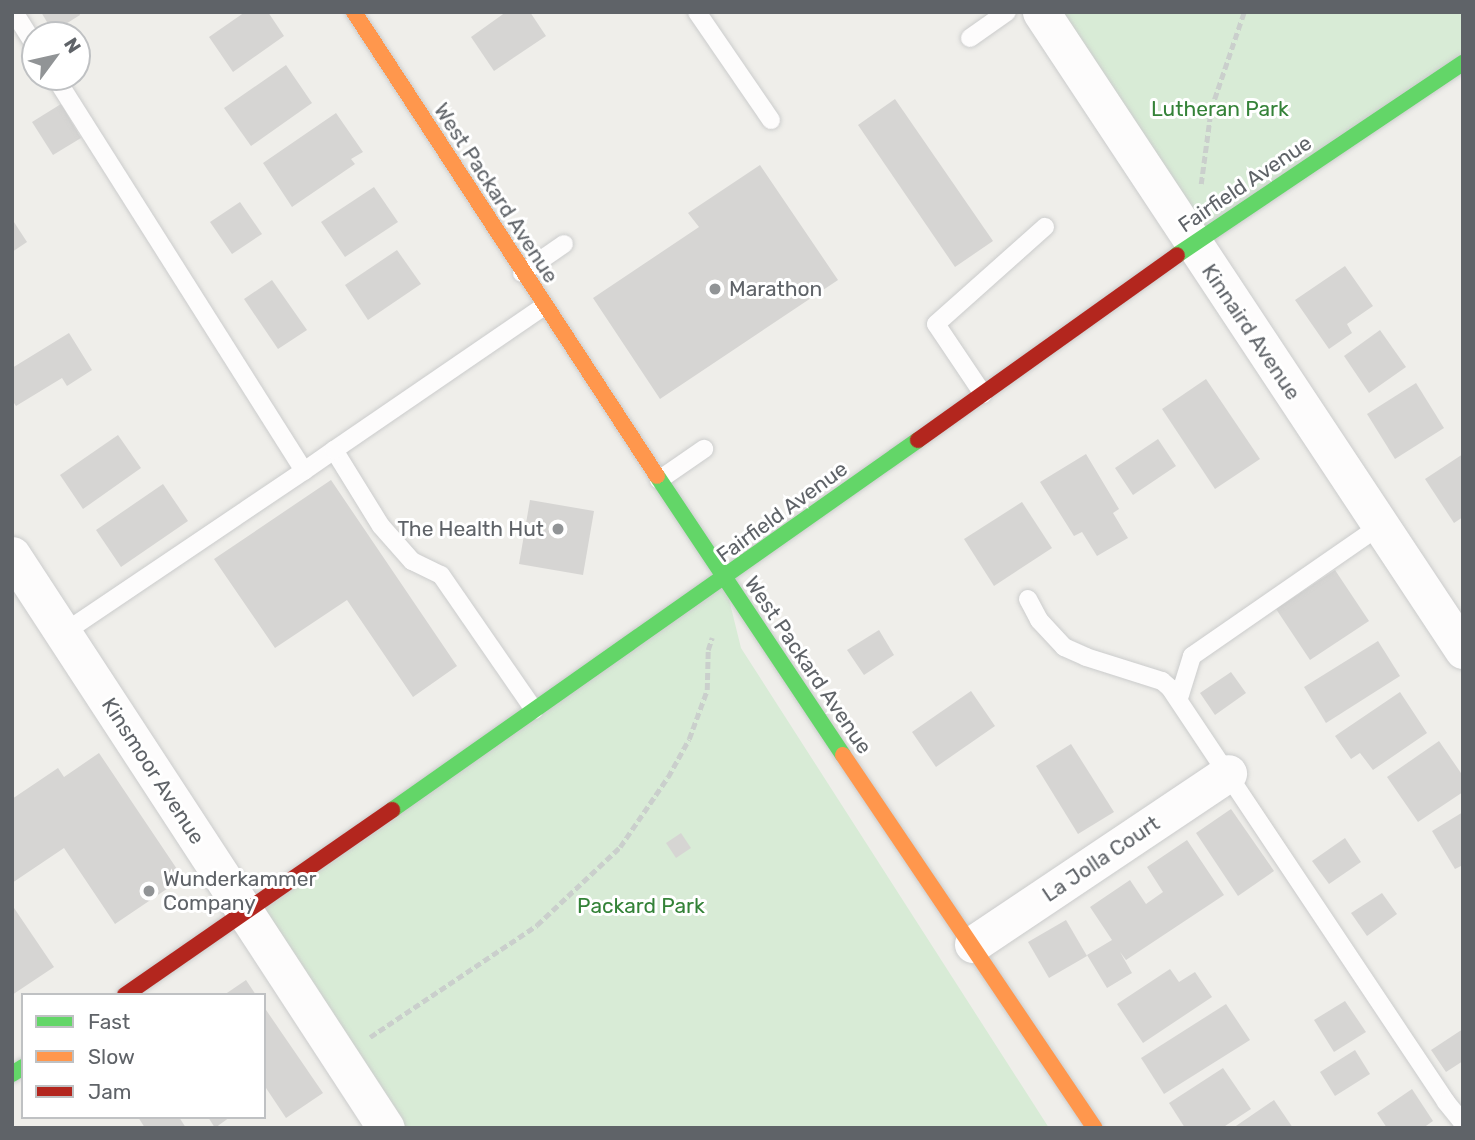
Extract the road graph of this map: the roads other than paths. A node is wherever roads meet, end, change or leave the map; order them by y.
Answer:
1 (354, 12) edge
2 (697, 12) edge
3 (1007, 12) edge
4 (1041, 12) edge
5 (970, 38) dead end
6 (1463, 63) edge
7 (64, 91) edge
8 (771, 120) dead end
9 (1045, 227) dead end
10 (564, 244) dead end
11 (1193, 244) junction
12 (522, 273) junction
13 (544, 306) junction
14 (983, 394) junction
15 (704, 449) dead end
16 (334, 450) junction
17 (304, 471) junction
18 (659, 480) junction
19 (1380, 526) junction
20 (12, 555) edge
21 (724, 579) junction
22 (1028, 599) dead end
23 (62, 634) junction
24 (1463, 650) edge
25 (1179, 698) junction
26 (534, 710) junction
27 (1228, 773) junction
28 (244, 911) junction
29 (973, 944) junction
30 (128, 993) edge
31 (1463, 1123) edge
32 (386, 1128) edge
33 (1095, 1128) edge

1 - 12 main road, West Packard Avenue
2 - 8 lane
3 - 5 lane
4 - 11 street, Kinnaird Avenue
6 - 11 main road, Fairfield Avenue
7 - 17 lane
9 - 14 lane
10 - 12 lane
11 - 14 main road, Fairfield Avenue
11 - 19 street, Kinnaird Avenue
12 - 13 main road, West Packard Avenue
13 - 16 lane
13 - 18 main road, West Packard Avenue
14 - 21 main road, Fairfield Avenue
15 - 18 lane
16 - 17 lane
16 - 26 lane
17 - 23 lane
18 - 21 main road, West Packard Avenue
19 - 24 street, Kinnaird Avenue
19 - 25 lane
20 - 23 street, Kinsmoor Avenue
21 - 26 main road, Fairfield Avenue
21 - 29 main road, West Packard Avenue
22 - 25 lane
23 - 28 street, Kinsmoor Avenue
25 - 27 lane
26 - 28 main road, Fairfield Avenue
27 - 29 street, La Jolla Court
27 - 31 lane
28 - 30 main road, Fairfield Avenue
28 - 32 street, Kinsmoor Avenue
29 - 33 main road, West Packard Avenue

